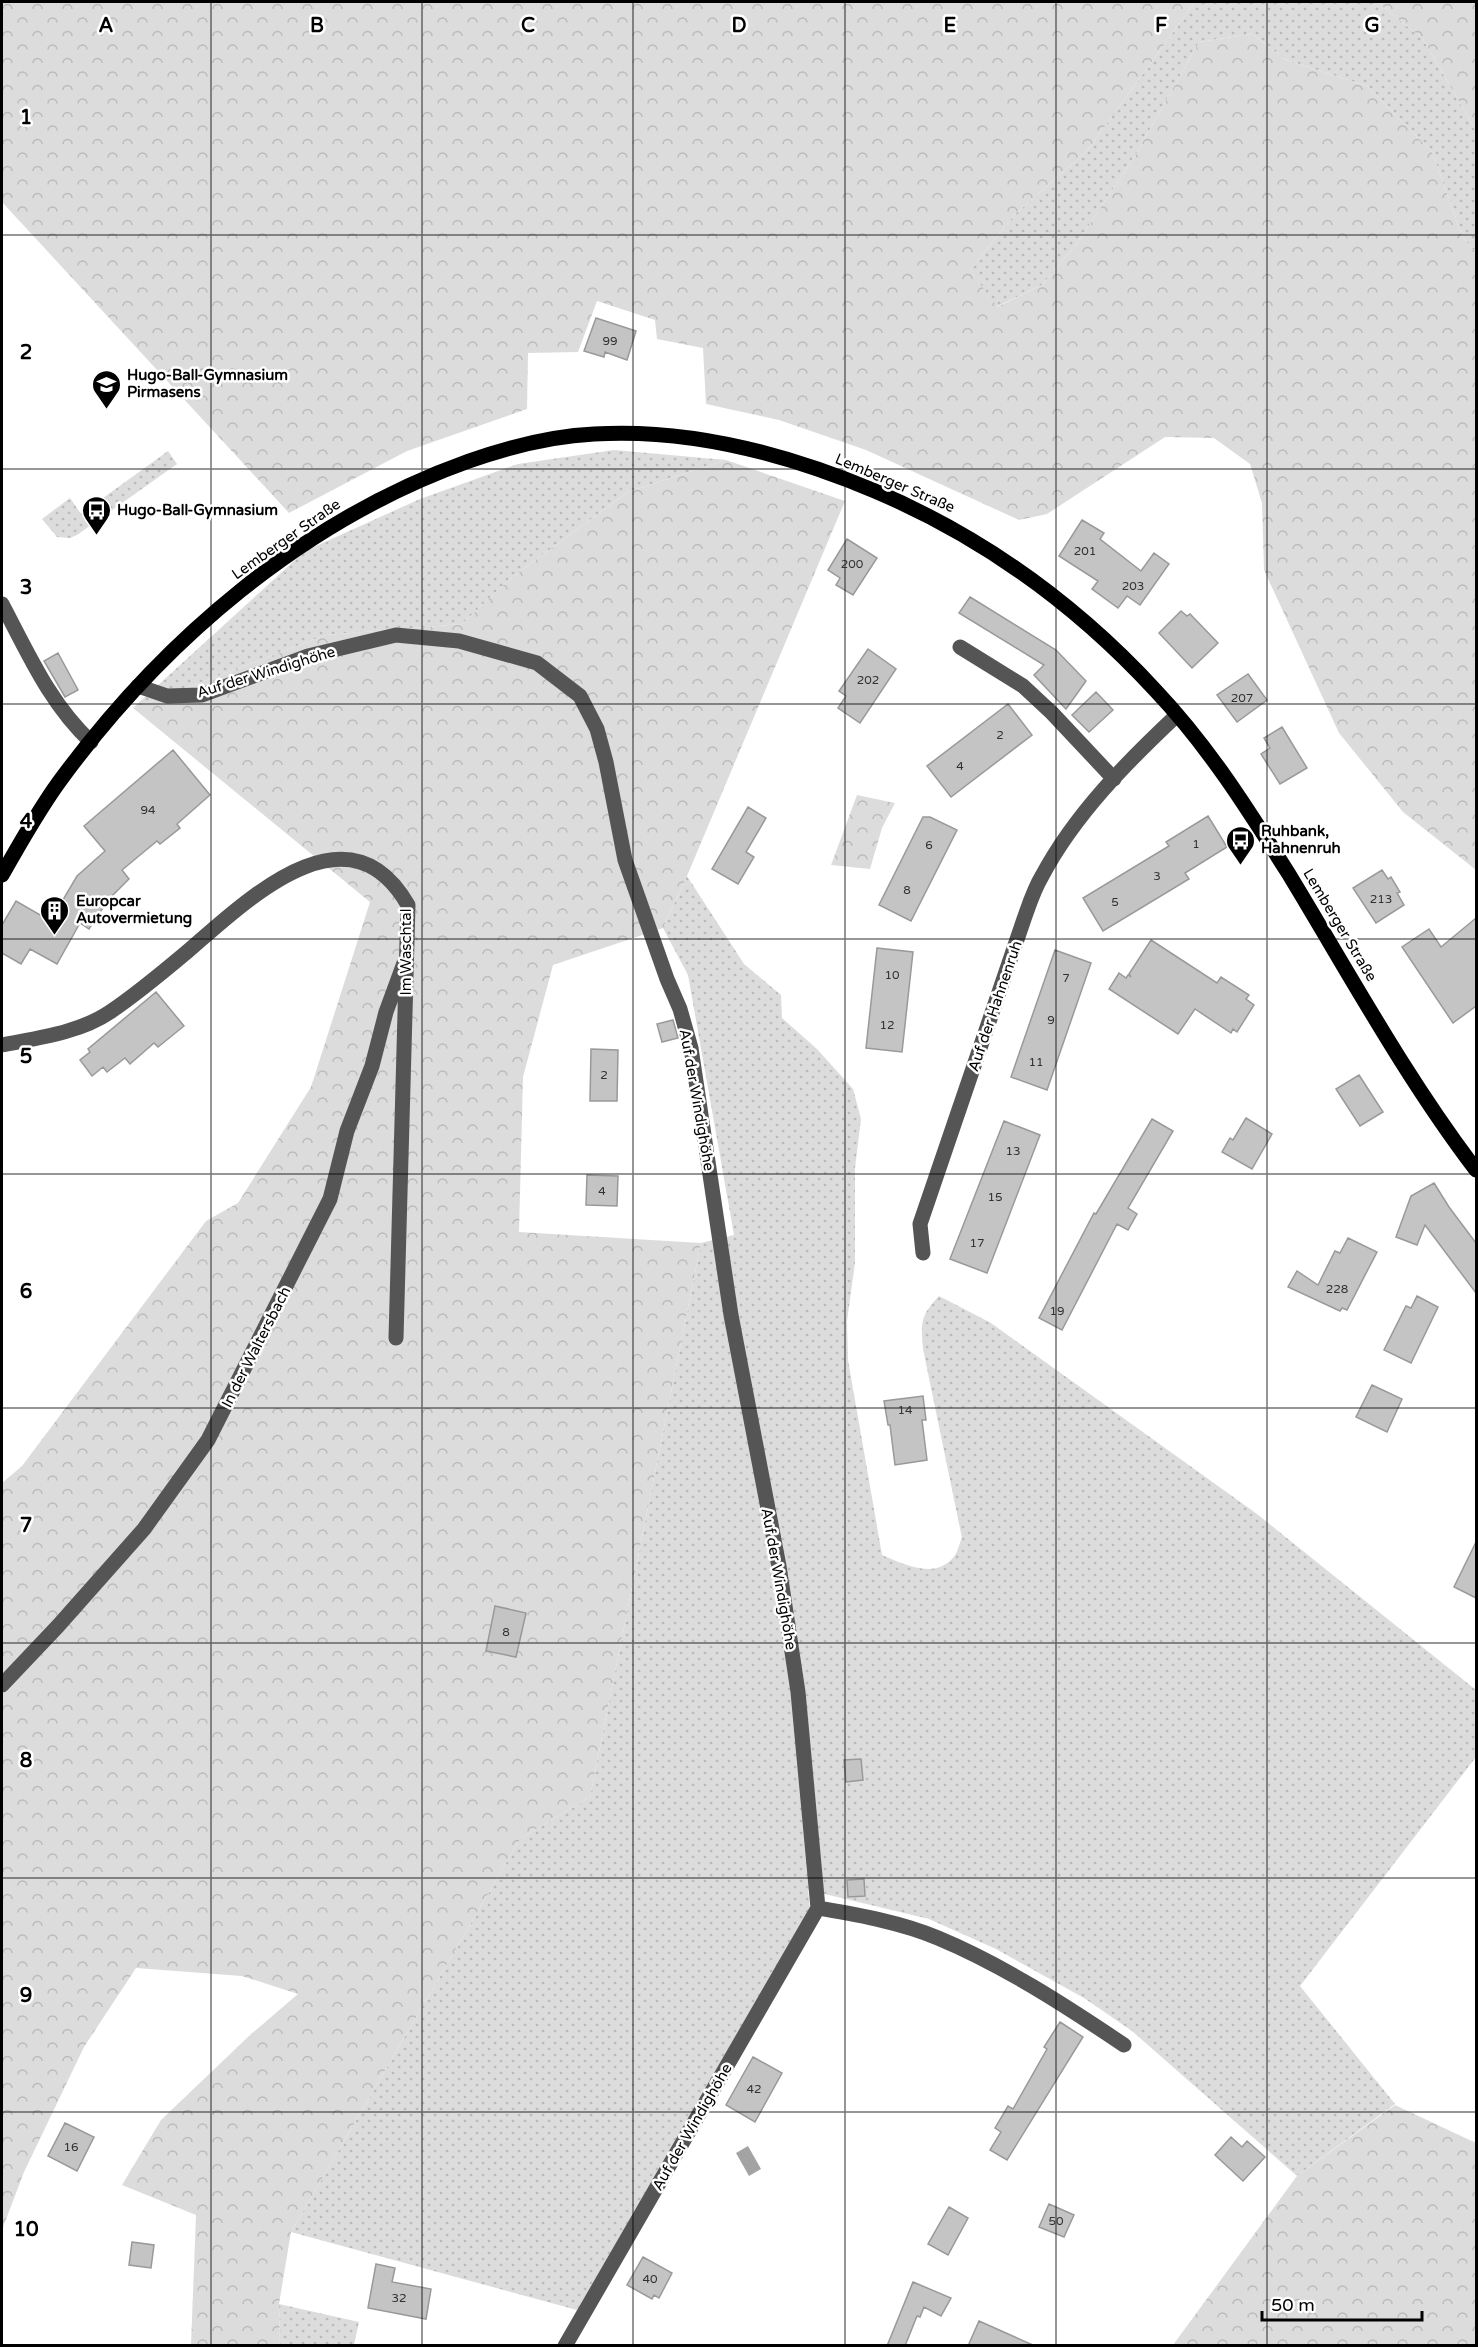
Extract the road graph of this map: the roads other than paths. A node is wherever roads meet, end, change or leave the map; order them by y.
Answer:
1 (2, 604) edge
2 (960, 647) dead end
3 (138, 686) junction
4 (1178, 715) junction
5 (91, 742) junction
6 (1114, 778) junction
7 (2, 875) edge
8 (408, 952) junction
9 (2, 1045) edge
10 (1476, 1170) edge
11 (923, 1253) dead end
12 (396, 1338) dead end
13 (2, 1685) edge
14 (818, 1908) junction
15 (1124, 2045) dead end
16 (565, 2346) edge

1 - 5 street
2 - 6 street
3 - 4 main road, Lemberger Straße
3 - 5 main road, Lemberger Straße
3 - 14 street, Auf der Windighöhe
4 - 6 street, Auf der Hahnenruh
4 - 10 main road, Lemberger Straße
5 - 7 main road, Lemberger Straße
6 - 11 street, Auf der Hahnenruh
8 - 9 street, Im Waschtal
8 - 12 street, Im Waschtal
8 - 13 street, In der Waltersbach
14 - 15 street
14 - 16 street, Auf der Windighöhe

